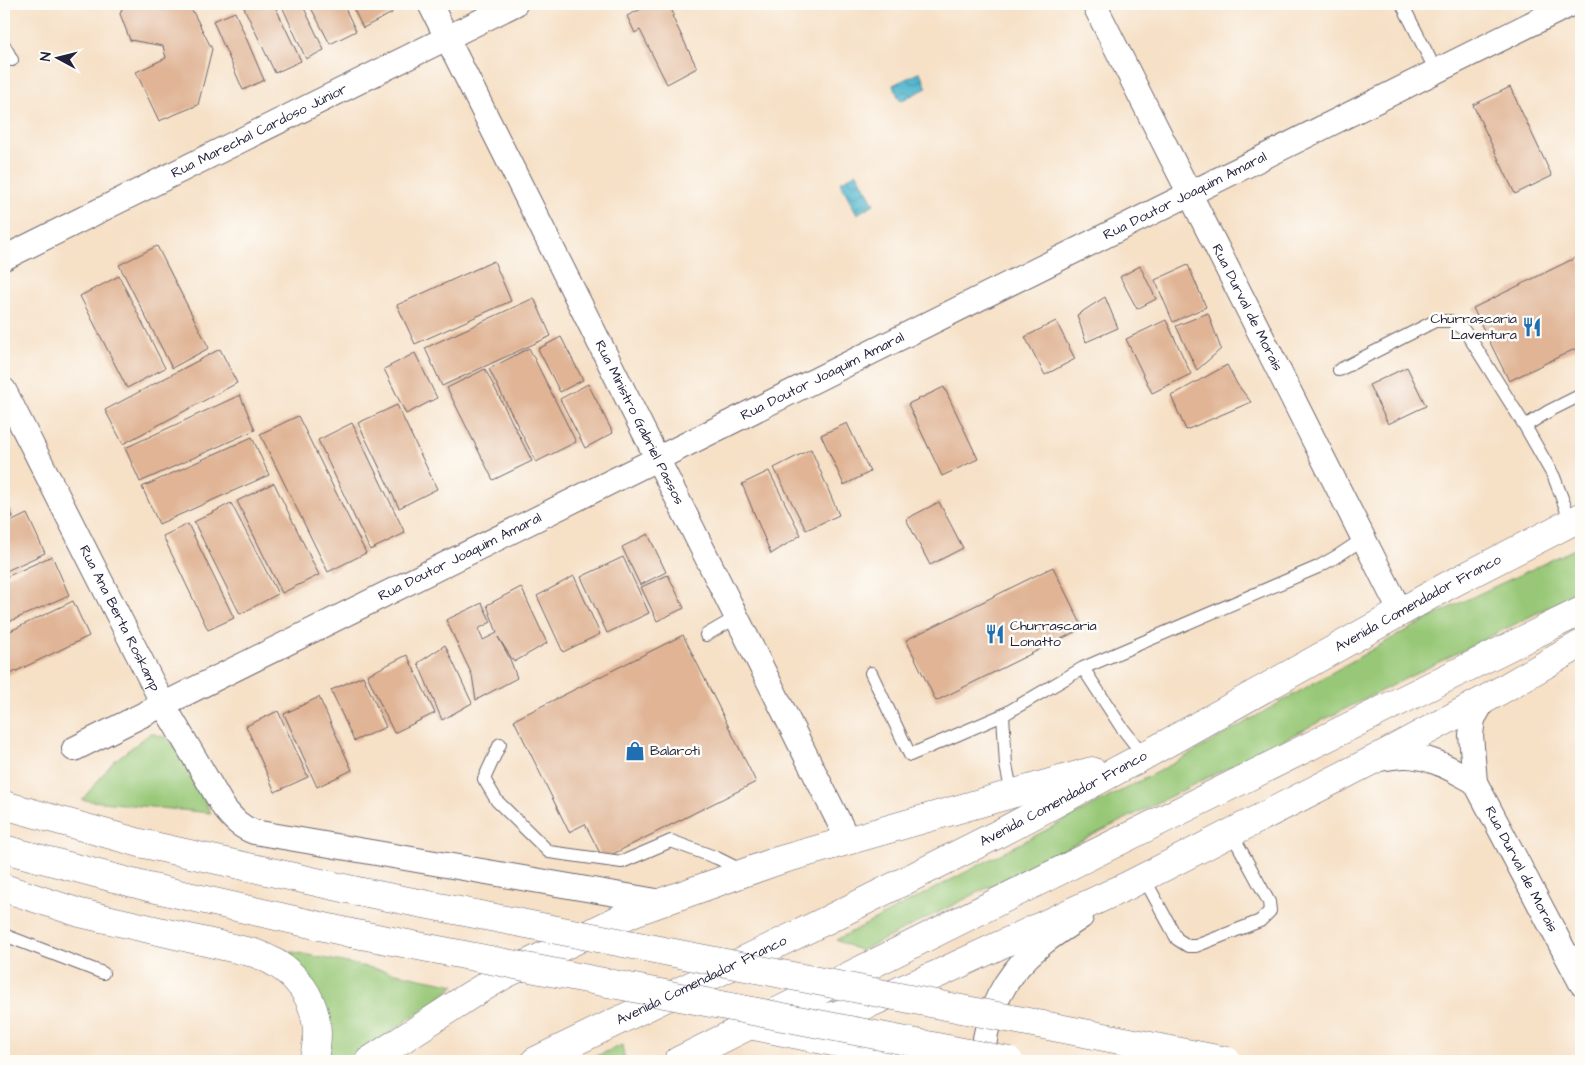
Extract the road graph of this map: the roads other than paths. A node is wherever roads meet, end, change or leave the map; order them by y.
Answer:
1 (430, 4) edge
2 (515, 4) edge
3 (1094, 4) edge
4 (1402, 4) edge
5 (1571, 4) edge
6 (447, 37) junction
7 (4, 45) edge
8 (12, 60) dead end
9 (1436, 71) junction
10 (1189, 194) junction
11 (4, 258) edge
12 (1339, 370) dead end
13 (4, 390) edge
14 (1581, 395) edge
15 (1525, 426) junction
16 (657, 458) junction
17 (1576, 520) edge
18 (1363, 539) junction
19 (1400, 611) junction
20 (1581, 611) edge
21 (737, 617) junction
22 (706, 635) dead end
23 (1581, 644) edge
24 (1082, 668) junction
25 (871, 673) dead end
26 (1484, 700) junction
27 (163, 704) junction
28 (1003, 715) junction
29 (500, 744) dead end
30 (74, 749) dead end
31 (1144, 756) junction
32 (1375, 759) junction
33 (1475, 782) junction
34 (1012, 794) junction
35 (4, 805) edge
36 (1231, 832) junction
37 (848, 840) junction
38 (4, 849) edge
39 (745, 872) junction
40 (1135, 882) junction
41 (4, 888) edge
42 (662, 902) junction
43 (4, 935) edge
44 (102, 973) dead end
45 (1581, 983) edge
46 (749, 1025) junction
47 (314, 1061) edge
48 (369, 1061) edge
49 (535, 1061) edge
50 (678, 1061) edge
51 (927, 1061) edge
52 (984, 1061) edge
53 (1009, 1061) edge
54 (1227, 1061) edge

1 - 6 street, Rua Ministro Gabriel Passos
2 - 6 street, Rua Marechal Cardoso Júnior
3 - 10 street, Rua Durval de Morais
4 - 9 lane
5 - 9 street, Rua Doutor Joaquim Amaral
6 - 11 street, Rua Marechal Cardoso Júnior
6 - 16 street, Rua Ministro Gabriel Passos
7 - 8 lane
9 - 10 street, Rua Doutor Joaquim Amaral
10 - 16 street, Rua Doutor Joaquim Amaral
10 - 18 street, Rua Durval de Morais
12 - 15 lane
13 - 27 street, Rua Ana Berta Roskamp
14 - 15 lane
15 - 17 lane
16 - 21 street, Rua Ministro Gabriel Passos
16 - 27 street, Rua Doutor Joaquim Amaral
17 - 19 main road, Avenida Comendador Franco
18 - 19 street, Rua Durval de Morais
18 - 24 lane
19 - 31 main road, Avenida Comendador Franco
20 - 46 main road
21 - 22 lane
21 - 37 street, Rua Ministro Gabriel Passos
23 - 26 main road
24 - 28 lane
24 - 31 lane
25 - 28 lane
26 - 32 main road
26 - 33 street, Rua Durval de Morais
27 - 30 street, Rua Doutor Joaquim Amaral
27 - 42 street, Rua Ana Berta Roskamp
28 - 34 lane
29 - 39 lane
31 - 34 main road
31 - 49 main road, Avenida Comendador Franco
32 - 33 street
32 - 36 main road
33 - 45 street, Rua Durval de Morais
34 - 37 main road
35 - 54 main road, bridge
36 - 40 main road
36 - 40 lane
37 - 39 main road
38 - 53 main road, bridge
39 - 42 main road
40 - 46 main road
40 - 52 street
41 - 47 main road
42 - 48 main road
43 - 44 lane
46 - 50 main road
46 - 51 main road

